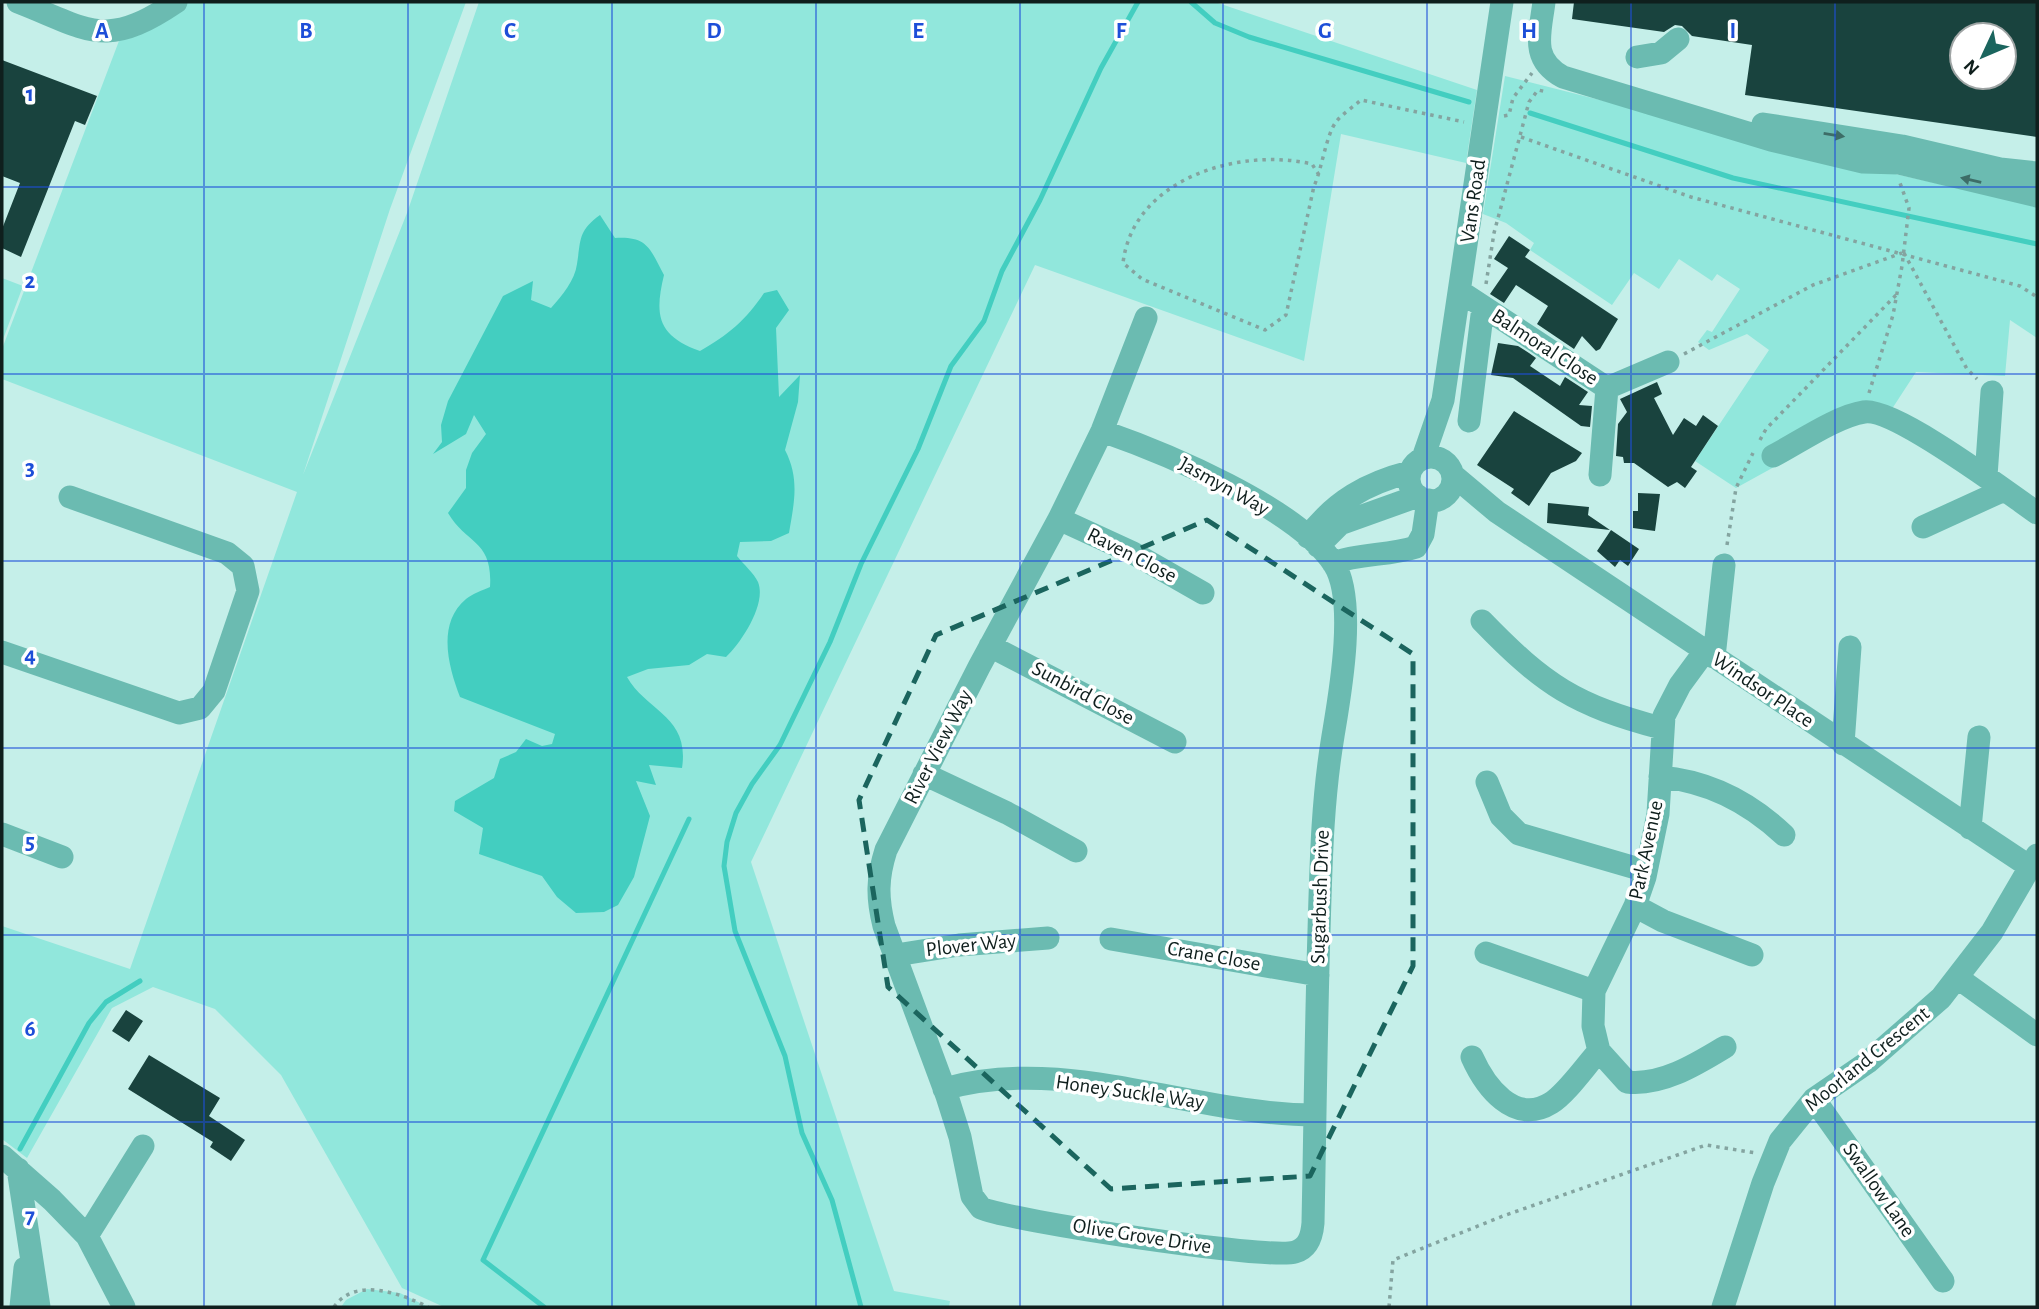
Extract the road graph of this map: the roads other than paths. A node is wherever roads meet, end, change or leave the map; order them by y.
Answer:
1 (18, 2) edge
2 (176, 2) edge
3 (1502, 2) edge
4 (1544, 2) edge
5 (1678, 39) dead end
6 (1637, 57) dead end
7 (1670, 110) junction
8 (2037, 173) edge
9 (2037, 195) edge
10 (1461, 292) junction
11 (1483, 307) junction
12 (1146, 318) dead end
13 (1668, 362) road end
14 (1607, 388) junction
15 (1992, 392) road end
16 (1469, 421) dead end
17 (1102, 431) junction
18 (1773, 456) dead end
19 (1433, 466) junction
20 (1600, 475) dead end
21 (1995, 483) junction
22 (70, 497) dead end
23 (1428, 498) junction
24 (1497, 512) junction
25 (2037, 513) edge
26 (1059, 519) junction
27 (1923, 527) dead end
28 (1313, 541) junction
29 (1333, 563) junction
30 (1724, 565) road end
31 (1203, 593) dead end
32 (1482, 621) dead end
33 (990, 646) junction
34 (1850, 647) dead end
35 (2, 652) edge
36 (1709, 654) junction
37 (1661, 729) junction
38 (1979, 737) dead end
39 (1175, 742) dead end
40 (1843, 744) junction
41 (924, 774) junction
42 (1660, 777) junction
43 (1487, 782) dead end
44 (1970, 828) junction
45 (2, 834) edge
46 (1784, 835) dead end
47 (1076, 851) dead end
48 (62, 857) dead end
49 (2034, 861) edge
50 (1646, 871) junction
51 (1635, 906) junction
52 (1048, 938) dead end
53 (1111, 939) dead end
54 (1486, 953) dead end
55 (895, 954) junction
56 (1752, 955) dead end
57 (1318, 975) junction
58 (1958, 978) junction
59 (1594, 991) junction
60 (2037, 1035) edge
61 (1725, 1047) dead end
62 (1599, 1051) junction
63 (1472, 1057) dead end
64 (944, 1089) junction
65 (1814, 1099) junction
66 (1315, 1115) junction
67 (143, 1146) dead end
68 (10, 1162) edge
69 (972, 1196) joint
70 (1312, 1235) joint
71 (87, 1236) junction
72 (29, 1251) junction
73 (1943, 1281) dead end
74 (21, 1307) edge
75 (39, 1307) edge
76 (124, 1307) edge
77 (1723, 1307) edge

1 - 2 street
3 - 10 street, Vans Road
4 - 7 street
5 - 6 street
7 -> 8 street
9 -> 7 street
10 - 11 street, Balmoral Close
10 - 19 street, Vans Road
11 - 14 street, Balmoral Close
11 - 16 street, Balmoral Close
12 - 17 street, River View Way
13 - 14 street, Balmoral Close
14 - 20 street, Balmoral Close
15 - 21 street
17 - 26 street, River View Way
17 - 28 street, Jasmyn Way
18 - 21 street
19 - 23 street
19 - 23 street
19 - 24 street, Windsor Place
19 - 28 street
21 - 25 street
21 - 27 street
22 - 35 street
23 - 24 street, Windsor Place
23 - 28 street
23 - 29 street
24 - 36 street, Windsor Place
26 - 31 street, Raven Close
26 - 33 street, River View Way
28 - 29 street, Jasmyn Way
29 - 57 street, Sugarbush Drive
30 - 36 street
32 - 37 street
33 - 39 street, Sunbird Close
33 - 41 street, River View Way
34 - 40 street
36 - 37 street, Park Avenue
36 - 40 street, Windsor Place
37 - 42 street, Park Avenue
38 - 44 street
40 - 44 street, Windsor Place
41 - 47 street
41 - 55 street, River View Way
42 - 46 street
42 - 50 street, Park Avenue
43 - 50 street
44 - 49 street, Windsor Place
45 - 48 street
49 - 58 street, Moorland Crescent
50 - 51 street, Park Avenue
51 - 56 street
51 - 59 street, Park Avenue
52 - 55 street, Plover Way
53 - 57 street, Crane Close
54 - 59 street
55 - 64 street, River View Way
57 - 66 street, Sugarbush Drive
58 - 60 street
58 - 65 street, Moorland Crescent
59 - 62 street, Park Avenue
61 - 62 street
62 - 63 street
64 - 66 street, Honey Suckle Way
64 - 69 street, River View Way
65 - 73 street, Swallow Lane
65 - 77 street, Moorland Crescent
66 - 70 street, Sugarbush Drive
67 - 71 street
68 - 71 street
68 - 72 street
69 - 70 street, Olive Grove Drive
71 - 76 street
72 - 74 street
72 - 75 street

